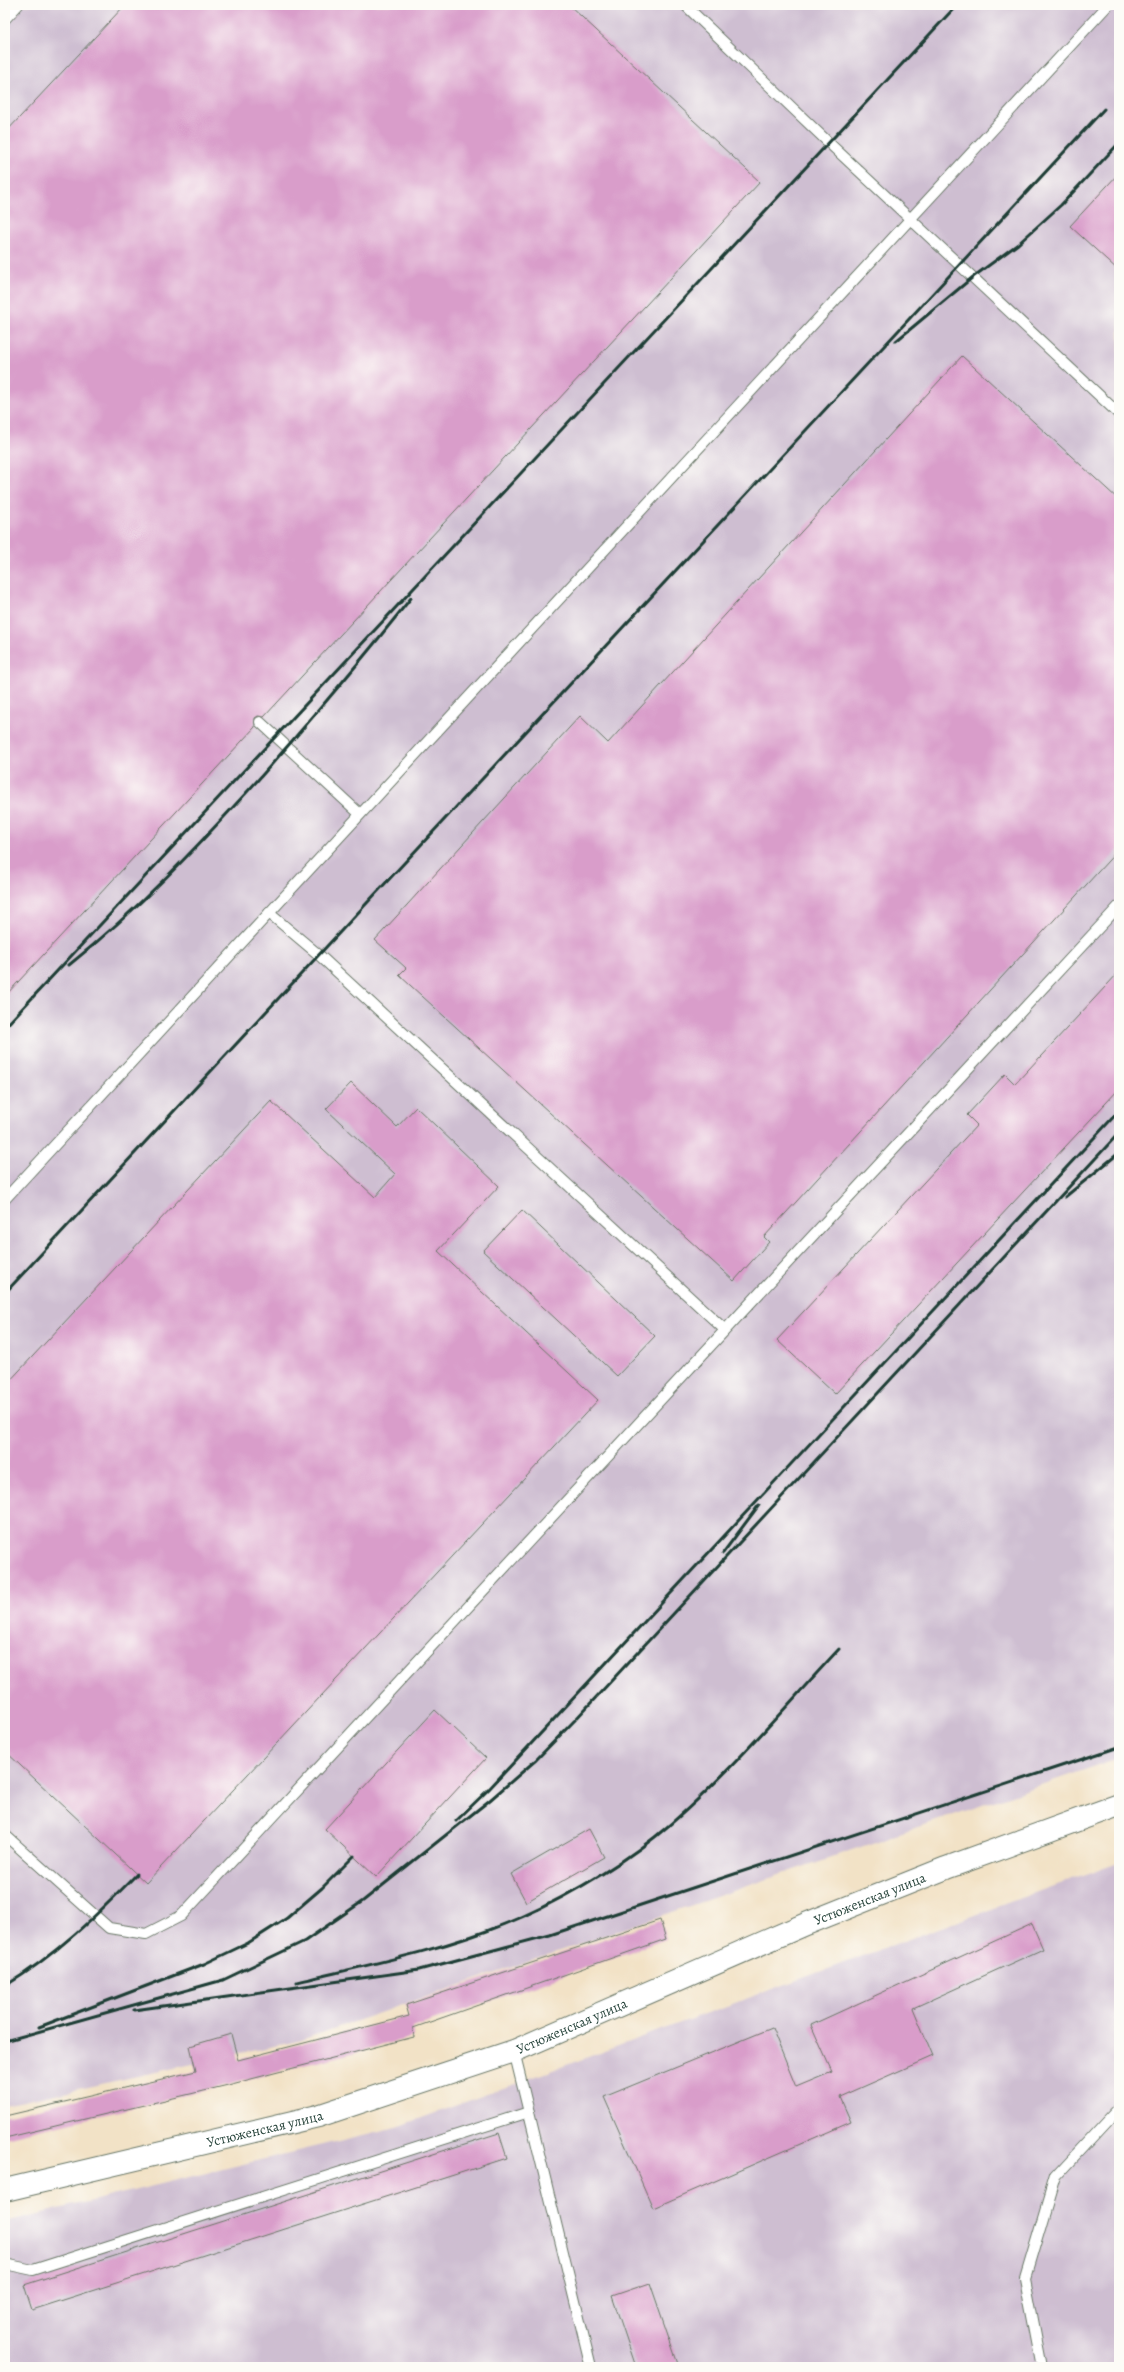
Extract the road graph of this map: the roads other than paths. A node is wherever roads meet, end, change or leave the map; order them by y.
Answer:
1 (18, 5) edge
2 (685, 5) edge
3 (1108, 5) edge
4 (5, 20) edge
5 (910, 218) junction
6 (1119, 414) edge
7 (260, 722) dead end
8 (360, 814) junction
9 (1119, 906) edge
10 (269, 913) junction
11 (5, 1199) edge
12 (724, 1329) junction
13 (1119, 1805) edge
14 (5, 1836) edge
15 (514, 2051) junction
16 (1119, 2108) edge
17 (529, 2112) junction
18 (5, 2190) edge
19 (5, 2264) edge
20 (591, 2367) edge
21 (1042, 2367) edge

1 - 4 lane
2 - 5 lane
3 - 5 lane
5 - 6 lane
5 - 8 lane
7 - 8 lane
8 - 10 lane
9 - 12 lane
10 - 11 lane
10 - 12 lane
12 - 14 lane
13 - 15 main road, Устюженская улица
15 - 17 lane
15 - 18 main road, Устюженская улица
16 - 21 lane
17 - 19 lane
17 - 20 lane

